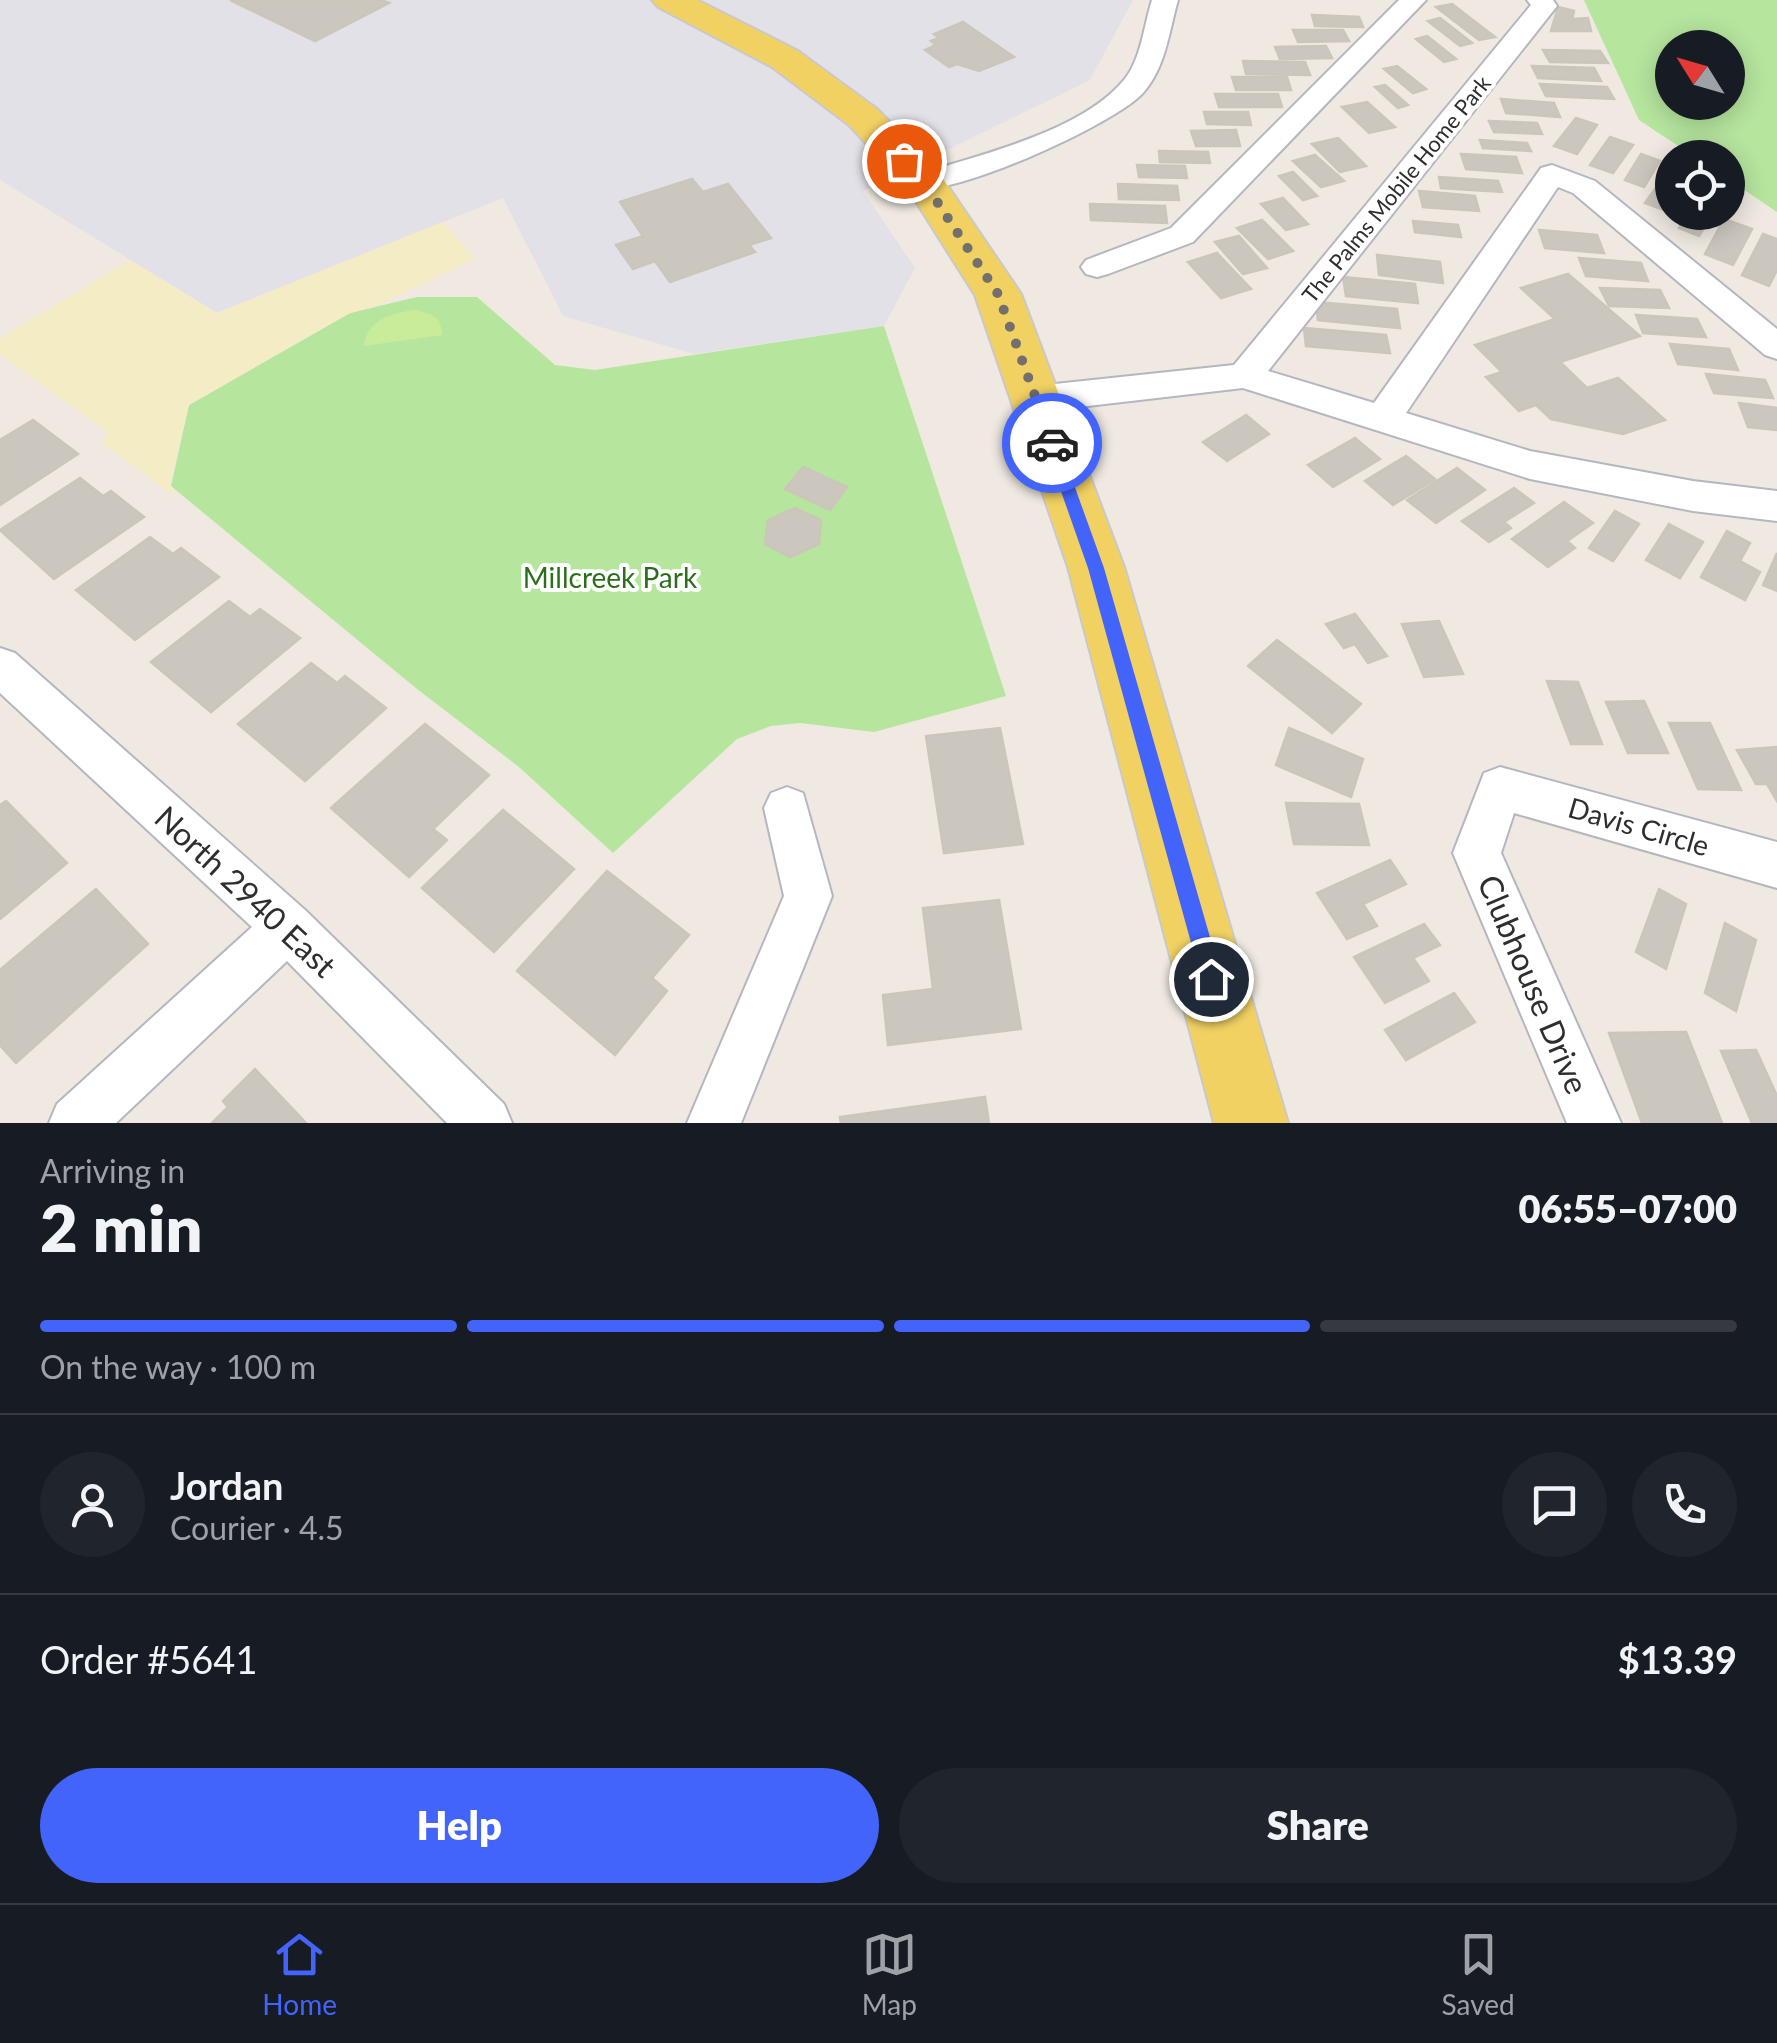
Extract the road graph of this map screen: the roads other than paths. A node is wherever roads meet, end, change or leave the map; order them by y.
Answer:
1 (670, 0) edge
2 (1165, 0) edge
3 (1413, 0) edge
4 (1540, 0) edge
5 (931, 194) junction
6 (1097, 267) dead end
7 (1777, 347) edge
8 (1244, 376) junction
9 (1036, 399) junction
10 (1383, 418) junction
11 (1777, 506) edge
12 (0, 666) edge
13 (1500, 788) joint
14 (787, 808) dead end
15 (1777, 865) edge
16 (288, 927) junction
17 (76, 1123) edge
18 (484, 1123) edge
19 (714, 1123) edge
20 (1251, 1123) edge
21 (1594, 1123) edge

1 - 5 main road
2 - 5 street
3 - 6 street
4 - 8 street, The Palms Mobile Home Park
5 - 9 main road
7 - 10 street
8 - 9 street
8 - 10 street
9 - 20 main road
10 - 11 street
12 - 16 street, North 2940 East
13 - 15 street, Davis Circle
13 - 21 street, Clubhouse Drive
14 - 19 street
16 - 17 street
16 - 18 street, North 2940 East

